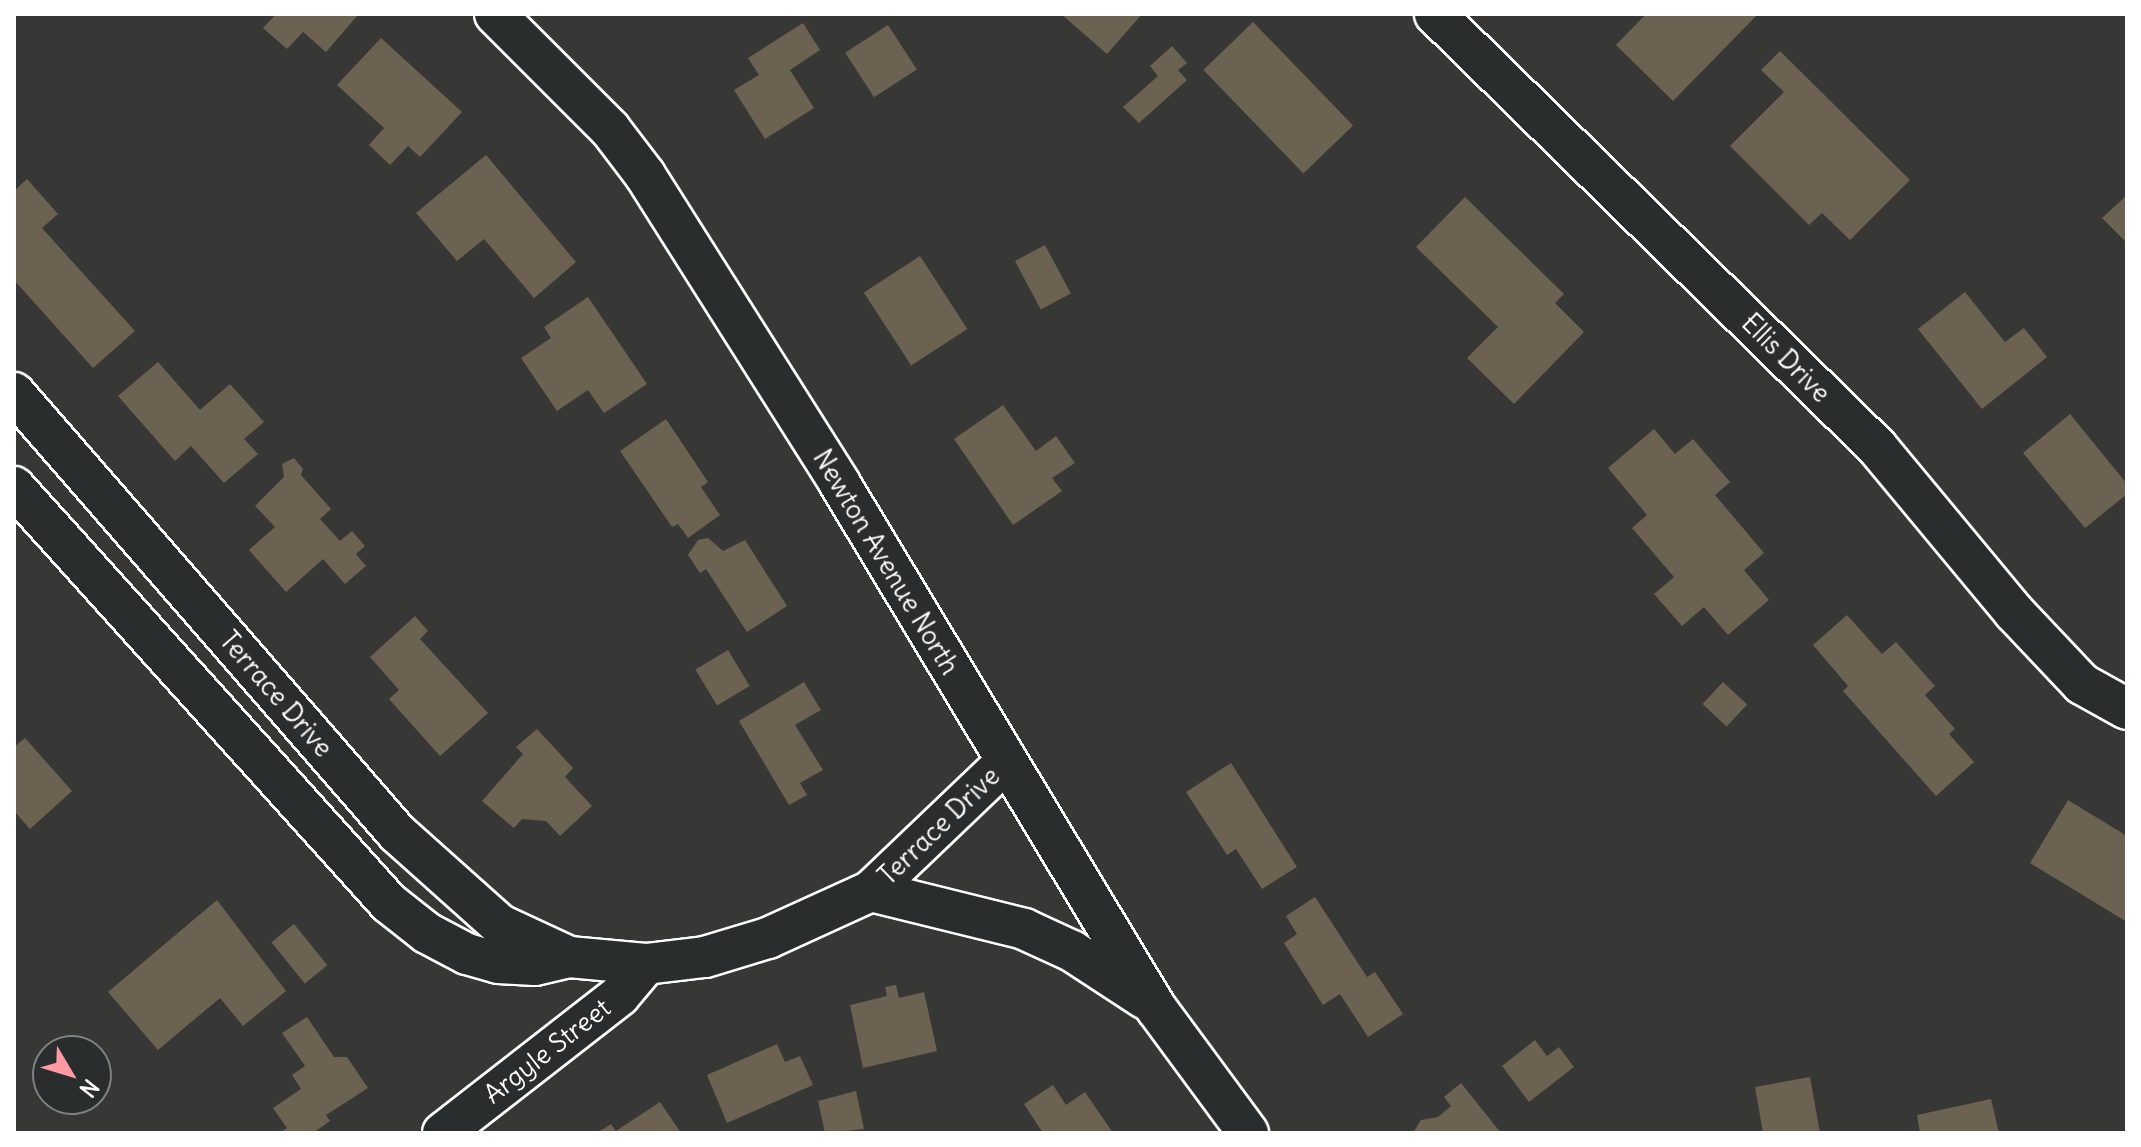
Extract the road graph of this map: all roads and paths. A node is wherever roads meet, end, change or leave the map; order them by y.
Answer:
1 (495, 14) edge
2 (1435, 14) edge
3 (14, 393) edge
4 (14, 487) edge
5 (2127, 709) edge
6 (1007, 761) junction
7 (871, 891) junction
8 (569, 957) junction
9 (646, 964) junction
10 (1156, 1008) junction
11 (443, 1133) edge
12 (1248, 1133) edge

1 - 6 street, Newton Avenue North
2 - 5 street, Ellis Drive
3 - 8 street, Terrace Drive
4 - 8 street, Terrace Drive
6 - 7 street, Terrace Drive
6 - 10 street, Newton Avenue North
7 - 9 street, Terrace Drive
7 - 10 street, Terrace Drive
8 - 9 street, Terrace Drive
9 - 11 street, Argyle Street
10 - 12 street, Newton Avenue North

